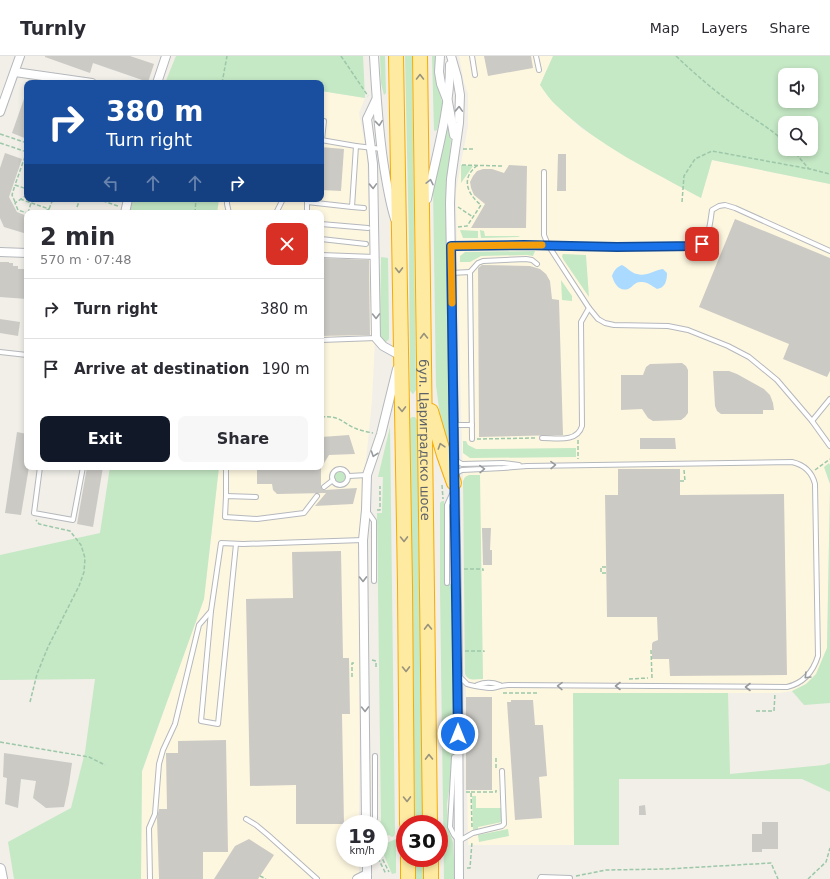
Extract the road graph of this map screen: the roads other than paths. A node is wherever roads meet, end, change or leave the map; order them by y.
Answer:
1 (20, 56) edge
2 (166, 56) edge
3 (374, 56) edge
4 (396, 56) edge
5 (420, 56) edge
6 (440, 56) edge
7 (451, 56) edge
8 (472, 56) edge
9 (536, 56) edge
10 (539, 70) dead end
11 (15, 72) junction
12 (475, 75) dead end
13 (71, 80) edge
14 (158, 80) edge
15 (376, 100) junction
16 (448, 102) junction
17 (0, 112) edge
18 (324, 140) edge
19 (356, 146) junction
20 (370, 148) junction
21 (458, 148) junction
22 (382, 149) junction
23 (544, 172) dead end
24 (307, 202) edge
25 (352, 207) junction
26 (364, 208) dead end
27 (422, 220) junction
28 (324, 224) edge
29 (368, 228) dead end
30 (399, 231) junction
31 (324, 239) edge
32 (366, 244) dead end
33 (548, 245) junction
34 (451, 246) junction
35 (830, 251) edge
36 (0, 252) edge
37 (24, 253) edge
38 (324, 255) edge
39 (375, 257) junction
40 (537, 264) dead end
41 (470, 272) junction
42 (451, 273) junction
43 (589, 308) junction
44 (376, 338) junction
45 (324, 340) edge
46 (0, 352) edge
47 (24, 355) edge
48 (400, 356) junction
49 (425, 389) junction
50 (830, 399) edge
51 (812, 421) junction
52 (454, 425) junction
53 (472, 425) junction
54 (830, 436) edge
55 (542, 438) road end
56 (472, 439) road end
57 (825, 439) junction
58 (830, 446) edge
59 (454, 457) junction
60 (527, 466) junction
61 (40, 470) edge
62 (82, 470) edge
63 (226, 470) edge
64 (367, 474) junction
65 (349, 476) junction
66 (333, 480) junction
67 (451, 484) junction
68 (324, 487) dead end
69 (226, 496) junction
70 (317, 496) dead end
71 (256, 497) dead end
72 (366, 510) junction
73 (363, 540) junction
74 (236, 544) junction
75 (374, 581) dead end
76 (447, 583) dead end
77 (211, 611) junction
78 (458, 671) junction
79 (375, 756) dead end
80 (454, 757) dead end
81 (502, 771) dead end
82 (366, 815) edge
83 (375, 815) edge
84 (407, 815) edge
85 (430, 815) edge
86 (246, 820) dead end
87 (459, 841) junction
88 (408, 867) edge
89 (431, 867) edge
90 (0, 869) edge
91 (367, 877) edge
92 (570, 878) road end
93 (2, 879) edge
94 (150, 879) edge
95 (316, 879) edge
96 (357, 879) edge
97 (408, 879) edge
98 (431, 879) edge
99 (459, 879) edge
100 (540, 879) edge

1 - 11 street
2 - 14 street
3 - 15 street
4 - 30 highway, бул. Цариградско шосе
27 -> 5 highway, бул. Цариградско шосе
6 - 16 street
7 - 16 street
21 -> 7 street, бул. Цариградско шосе
8 - 12 lane
9 - 10 lane
11 - 13 street
11 - 17 street
15 - 20 street
15 -> 22 street
16 - 21 street, бул. Цариградско шосе
27 -> 16 street
18 - 19 lane
19 - 20 lane
19 - 25 lane
20 - 22 lane
20 -> 39 street
21 - 34 street, бул. Цариградско шосе
22 - 30 street
23 - 33 lane
24 - 25 lane
25 - 26 lane
49 -> 27 highway, бул. Цариградско шосе
28 - 29 lane
30 -> 48 highway, бул. Цариградско шосе
31 - 32 lane
33 - 34 lane
33 - 35 lane
33 - 43 lane
34 - 42 street, бул. Цариградско шосе
36 - 37 street
38 - 39 lane
39 -> 44 street
40 - 41 lane
41 - 42 lane
41 - 53 lane
42 - 52 street, бул. Цариградско шосе
43 - 51 lane
43 - 55 lane
44 - 45 lane
44 - 48 street
46 - 47 lane
48 -> 64 street, бул. Цариградско шосе
48 -> 84 highway, бул. Цариградско шосе
67 -> 49 highway
85 -> 49 highway, бул. Цариградско шосе
50 - 51 lane
51 - 57 lane
52 - 53 lane
52 - 59 street, бул. Цариградско шосе
53 - 56 lane
54 - 57 lane
57 - 58 lane
59 - 60 lane
59 - 67 street, бул. Цариградско шосе
67 -> 60 lane
60 -> 78 lane
61 - 62 lane
63 - 69 lane
64 - 65 lane
64 - 72 street, бул. Цариградско шосе
65 - 66 lane
65 - 66 lane
66 - 68 lane
67 - 76 lane
67 - 78 street, бул. Цариградско шосе
69 - 70 lane
69 - 71 lane
72 - 73 street, бул. Цариградско шосе
72 - 75 lane
73 - 74 lane
73 -> 82 street, бул. Цариградско шосе
74 - 77 lane
74 - 77 lane
77 - 94 lane
78 - 87 street, бул. Цариградско шосе
79 - 83 lane
80 - 87 lane
81 - 87 lane
86 - 95 lane
87 - 99 street, бул. Цариградско шосе
88 - 97 highway
89 - 98 highway
90 - 93 street
91 - 96 street
92 - 100 lane

